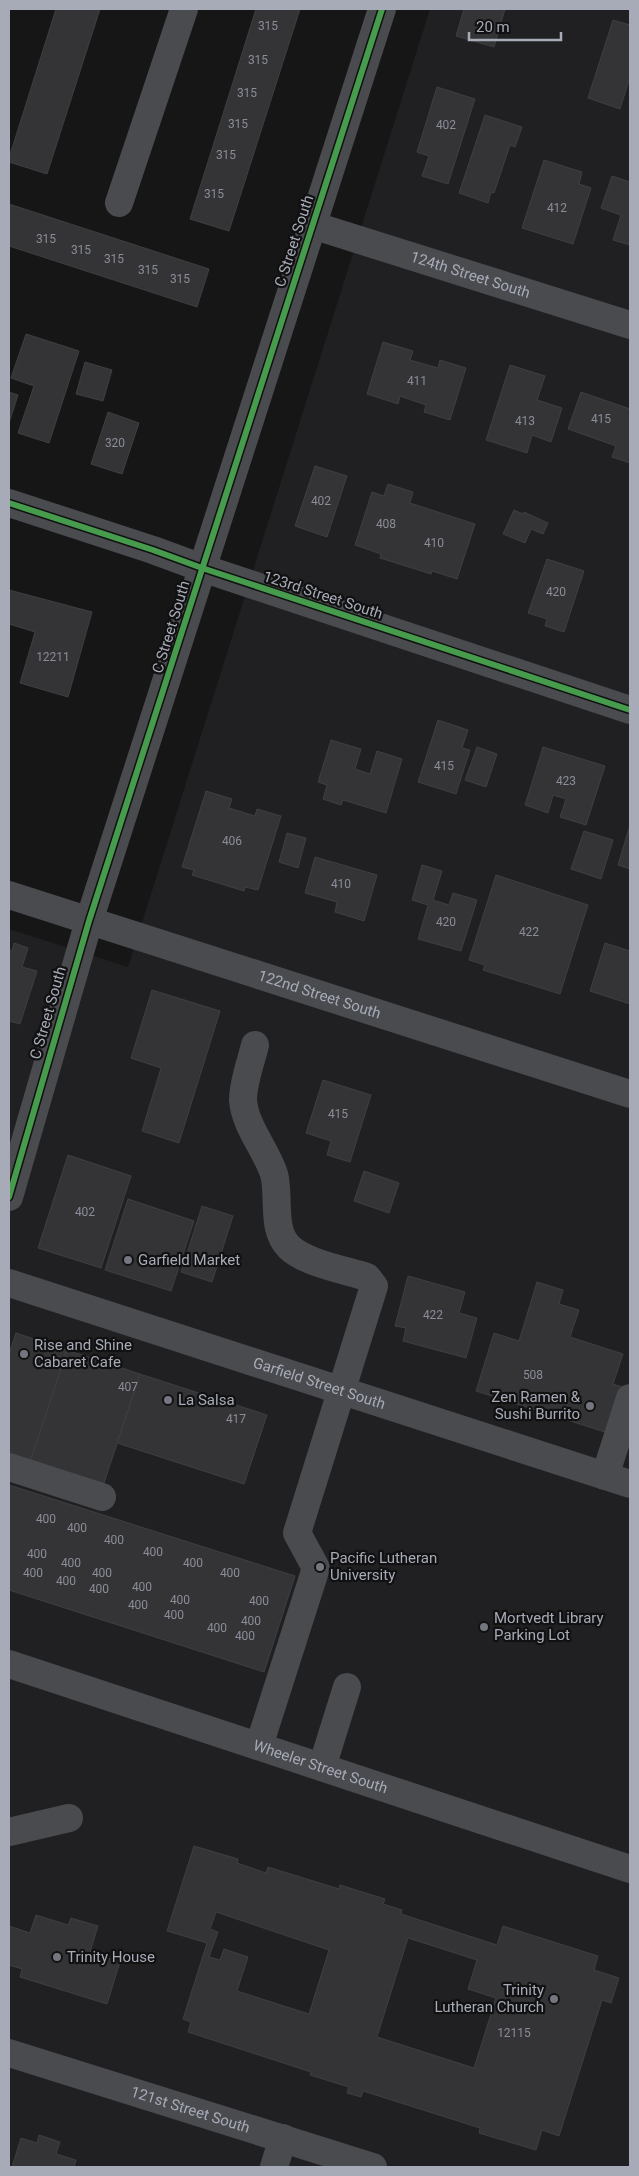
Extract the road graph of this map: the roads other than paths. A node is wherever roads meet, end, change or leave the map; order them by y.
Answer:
1 (184, 9) edge
2 (382, 9) edge
3 (119, 203) dead end
4 (312, 225) junction
5 (630, 325) edge
6 (9, 503) edge
7 (202, 568) junction
8 (630, 710) edge
9 (9, 895) edge
10 (89, 921) junction
11 (255, 1045) dead end
12 (630, 1094) edge
13 (9, 1197) edge
14 (9, 1283) edge
15 (341, 1390) junction
16 (630, 1398) edge
17 (9, 1467) edge
18 (618, 1480) edge
19 (102, 1497) dead end
20 (9, 1664) edge
21 (347, 1687) dead end
22 (259, 1746) junction
23 (322, 1767) junction
24 (69, 1818) dead end
25 (9, 1832) edge
26 (630, 1869) edge
27 (9, 2052) edge
28 (283, 2138) junction
29 (274, 2167) edge
30 (373, 2167) edge

1 - 3 street
2 - 4 street, C Street South
4 - 5 street, 124th Street South
4 - 7 street, C Street South
6 - 7 street, 123rd Street South
7 - 8 street, 123rd Street South
7 - 10 street, C Street South
9 - 10 street, 122nd Street South
10 - 12 street, 122nd Street South
10 - 13 street, C Street South
11 - 15 street
14 - 15 street, Garfield Street South
15 - 18 street, Garfield Street South
15 - 22 street
16 - 18 street
17 - 19 street
20 - 22 street, Wheeler Street South
21 - 23 street
22 - 23 street, Wheeler Street South
23 - 26 street, Wheeler Street South
24 - 25 street
27 - 28 street, 121st Street South
28 - 29 street
28 - 30 street, 121st Street South

